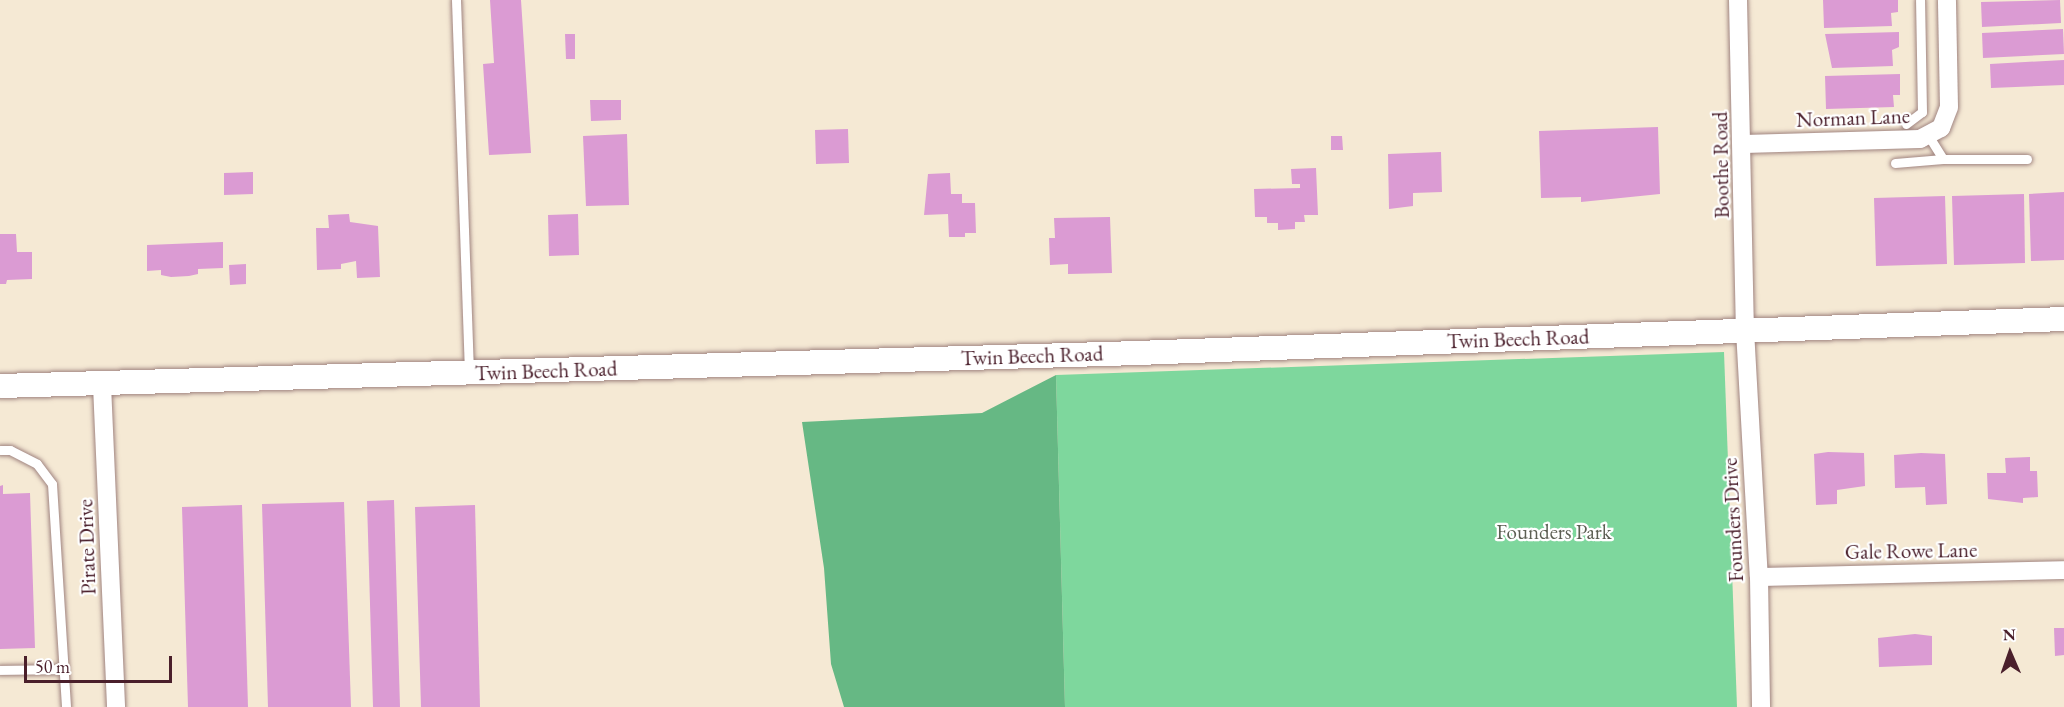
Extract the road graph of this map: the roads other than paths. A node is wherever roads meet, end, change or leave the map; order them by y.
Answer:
1 (456, 0) edge
2 (1738, 0) edge
3 (1920, 0) edge
4 (1947, 0) edge
5 (1906, 124) dead end
6 (1928, 135) junction
7 (1744, 144) junction
8 (1943, 159) junction
9 (2027, 159) dead end
10 (1895, 163) dead end
11 (2064, 319) edge
12 (1745, 330) junction
13 (469, 373) junction
14 (102, 385) junction
15 (0, 386) edge
16 (0, 450) edge
17 (2064, 570) edge
18 (1759, 577) junction
19 (64, 669) junction
20 (0, 670) edge
21 (66, 707) edge
22 (116, 707) edge
23 (1761, 707) edge

1 - 13 lane
2 - 7 street, Boothe Road
3 - 5 lane
4 - 6 street, Norman Lane
6 - 7 street, Norman Lane
6 - 8 lane
7 - 12 street, Boothe Road
8 - 9 lane
8 - 10 lane
11 - 12 street, Twin Beech Road
12 - 13 street, Twin Beech Road
12 - 18 street, Founders Drive
13 - 14 street, Twin Beech Road
14 - 15 street, Twin Beech Road
14 - 22 street, Pirate Drive
16 - 19 lane
17 - 18 street, Gale Rowe Lane
18 - 23 street, Founders Drive
19 - 20 lane
19 - 21 lane

